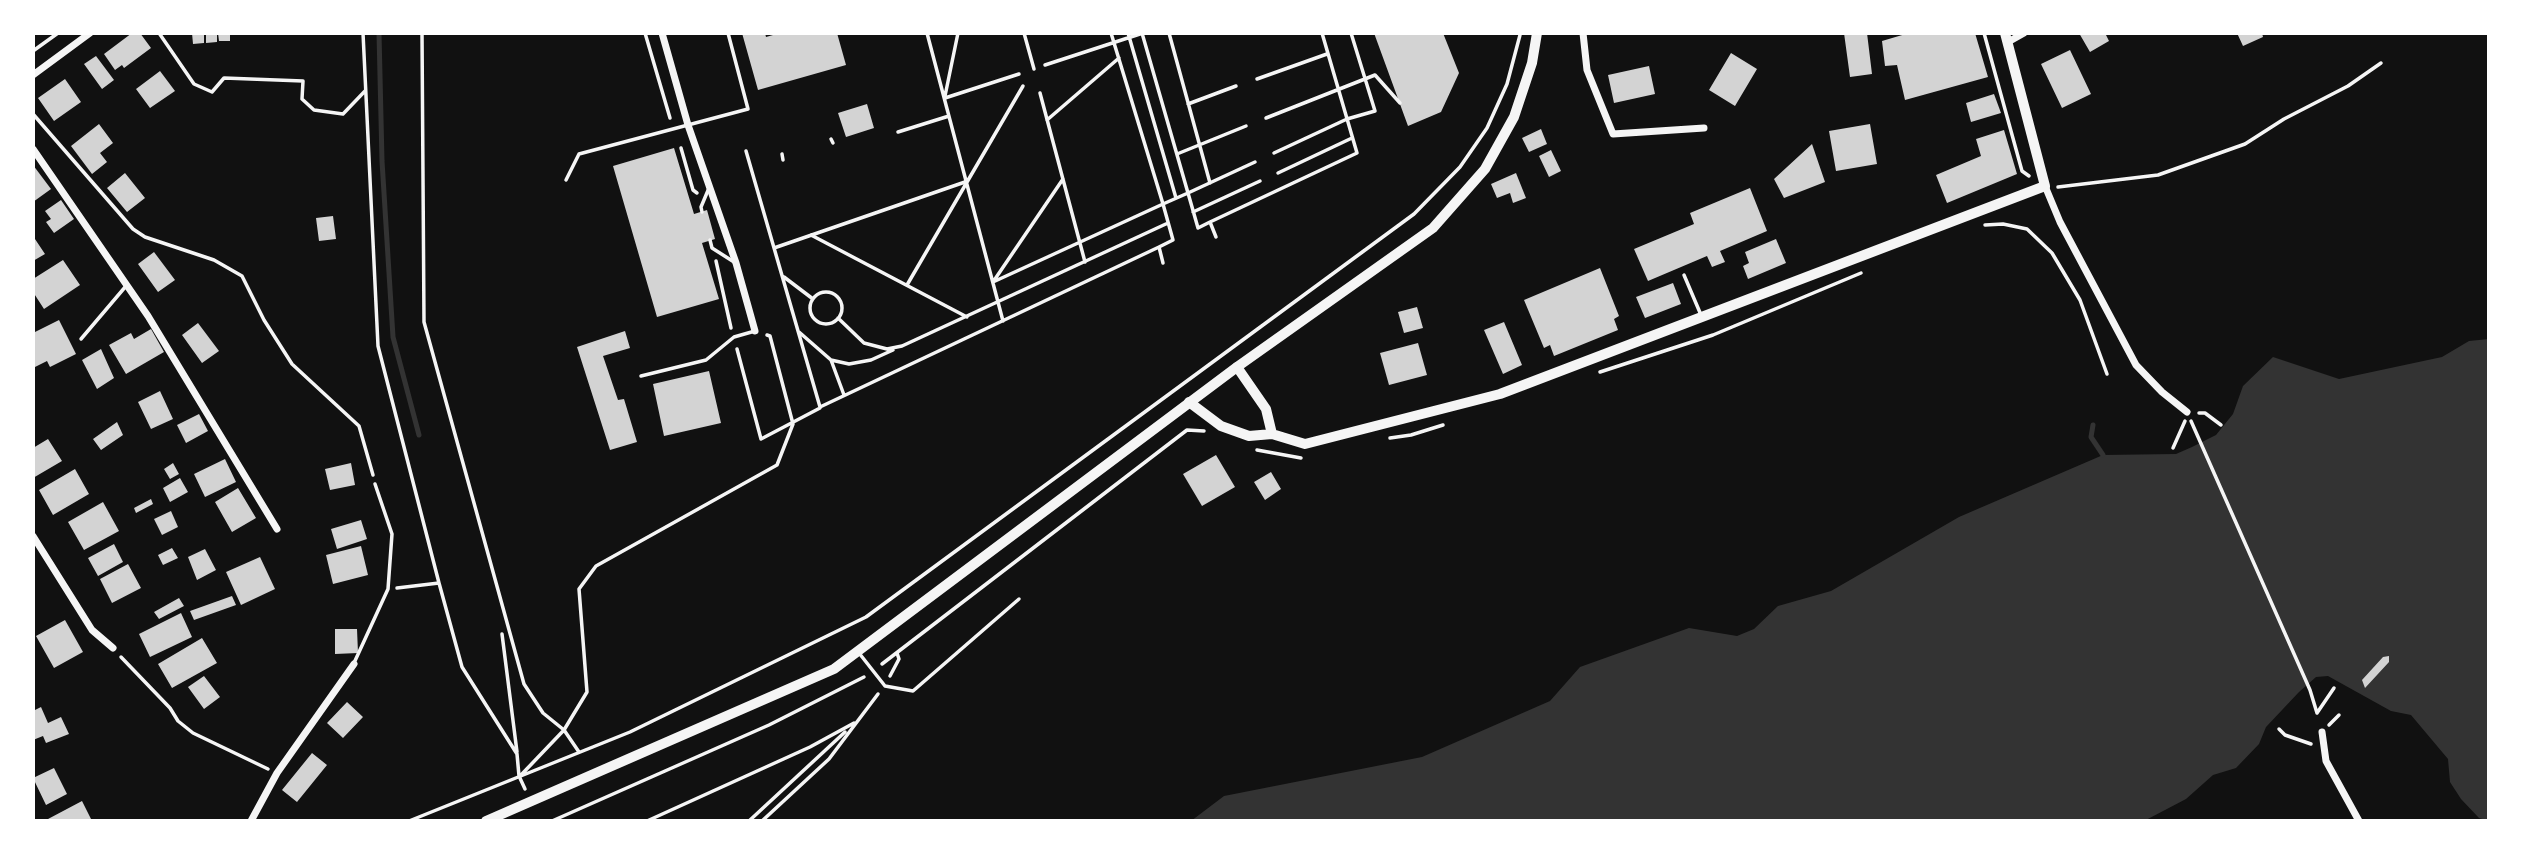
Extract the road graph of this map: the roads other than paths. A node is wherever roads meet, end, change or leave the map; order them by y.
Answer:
1 (90, 33) edge
2 (663, 33) edge
3 (728, 33) edge
4 (1537, 33) edge
5 (1583, 33) edge
6 (2024, 33) edge
7 (2006, 38) edge
8 (33, 75) edge
9 (688, 125) junction
10 (1704, 128) dead end
11 (33, 149) edge
12 (566, 180) dead end
13 (710, 186) junction
14 (2045, 186) junction
15 (702, 212) dead end
16 (710, 240) dead end
17 (736, 263) junction
18 (1684, 275) dead end
19 (127, 284) junction
20 (1702, 317) junction
21 (755, 331) joint
22 (81, 339) dead end
23 (1237, 367) junction
24 (640, 376) dead end
25 (1189, 402) junction
26 (2187, 412) road end
27 (1272, 434) junction
28 (375, 484) road end
29 (277, 529) dead end
30 (33, 536) edge
31 (1019, 599) dead end
32 (113, 648) road end
33 (858, 652) junction
34 (354, 664) joint
35 (2322, 732) road end
36 (251, 821) edge
37 (486, 821) edge
38 (2359, 821) edge

1 - 8 street
2 - 9 street
3 - 9 lane
4 - 23 main road
5 - 10 street
6 - 7 street
7 - 14 street
9 - 12 lane
9 - 13 street
11 - 19 street
13 - 15 lane
13 - 17 street
14 - 20 street
14 - 26 street
16 - 17 lane
17 - 21 street
18 - 20 lane
19 - 22 lane
19 - 29 street
20 - 27 street
21 - 24 lane
23 - 25 main road
23 - 27 street
25 - 27 street
25 - 33 main road
28 - 34 lane
30 - 32 street
31 - 33 lane
33 - 37 main road
34 - 36 street
35 - 38 street

